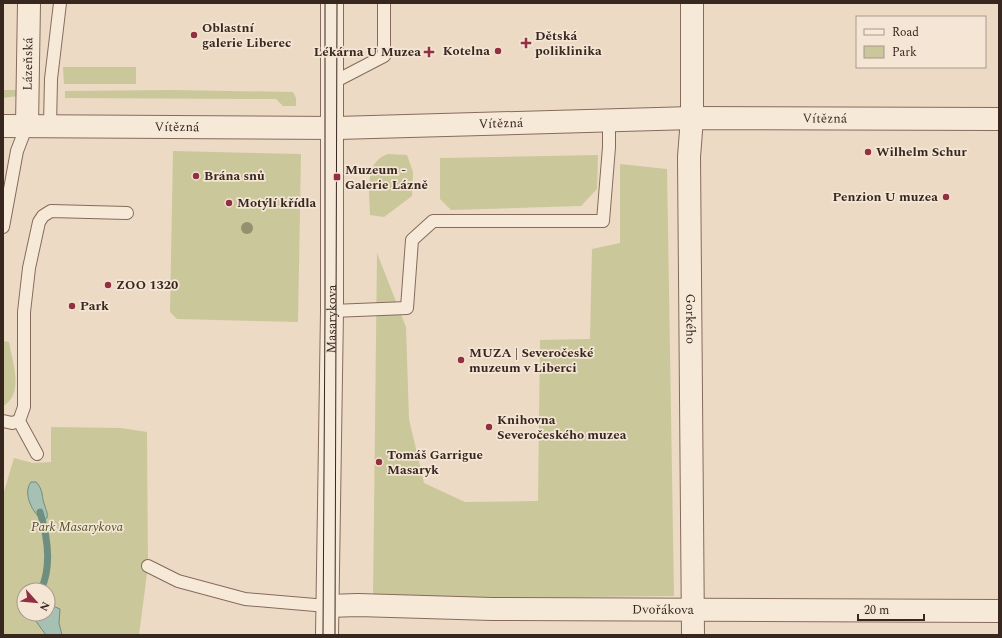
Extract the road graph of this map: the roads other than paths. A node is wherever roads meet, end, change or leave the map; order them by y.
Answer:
1 (29, 3) edge
2 (60, 3) edge
3 (332, 3) edge
4 (384, 3) edge
5 (692, 3) edge
6 (332, 83) junction
7 (692, 118) junction
8 (999, 119) edge
9 (609, 120) junction
10 (27, 125) junction
11 (50, 125) junction
12 (3, 126) edge
13 (331, 128) junction
14 (127, 213) dead end
15 (3, 227) edge
16 (332, 311) junction
17 (3, 421) edge
18 (19, 421) junction
19 (37, 454) dead end
20 (148, 566) dead end
21 (327, 606) junction
22 (693, 609) junction
23 (999, 611) edge
24 (327, 635) edge
25 (693, 635) edge

1 - 10 street, Lázeňská
2 - 11 lane
3 - 6 street, Masarykova
4 - 6 lane
5 - 7 street, Gorkého
6 - 13 street, Masarykova
7 - 8 street, Vítězná
7 - 9 street, Vítězná
7 - 22 street, Gorkého
9 - 13 street, Vítězná
9 - 16 lane
10 - 11 street, Vítězná
10 - 12 street, Vítězná
10 - 15 lane
11 - 13 street, Vítězná
13 - 16 street, Masarykova
14 - 18 lane
16 - 21 street, Masarykova
17 - 18 lane
18 - 19 lane
20 - 21 lane
21 - 22 street, Dvořákova
21 - 24 street, Masarykova
22 - 23 street, Dvořákova
22 - 25 street, Gorkého

